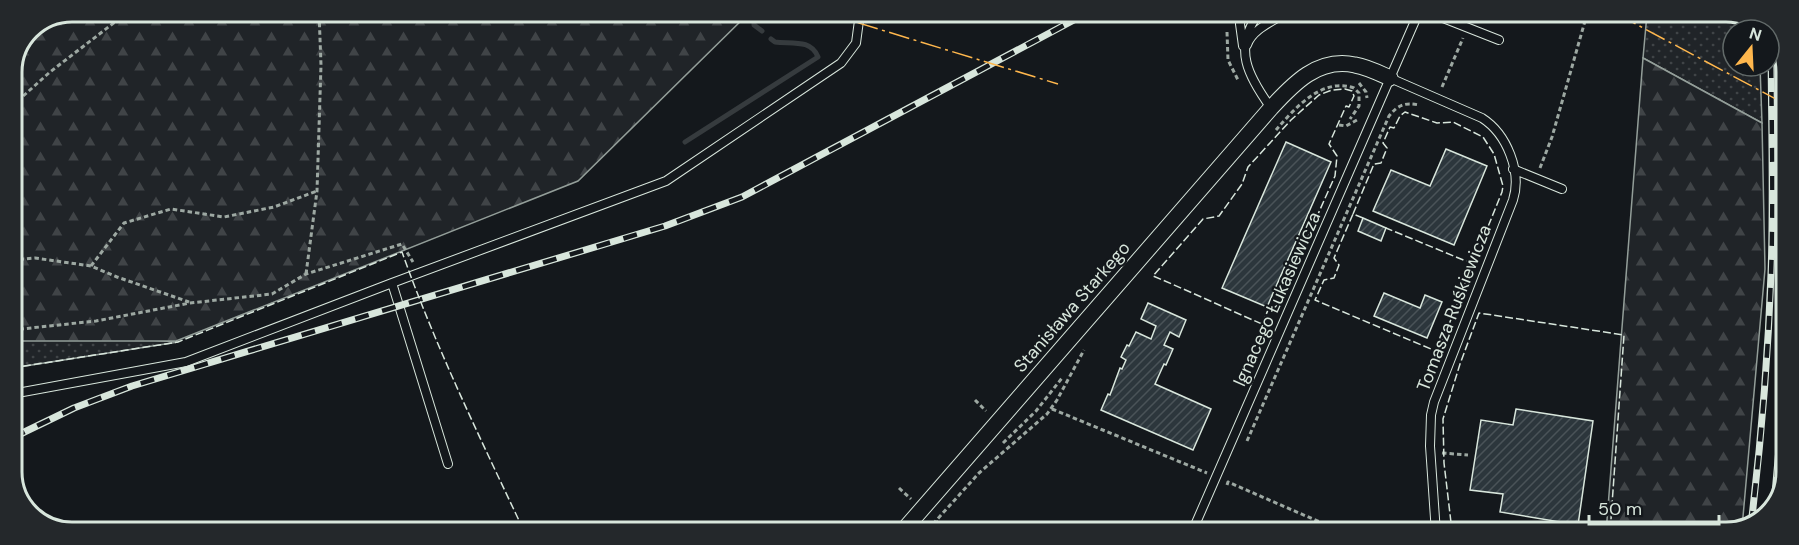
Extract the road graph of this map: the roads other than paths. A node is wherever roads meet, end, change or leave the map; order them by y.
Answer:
1 (859, 22) edge
2 (1240, 22) edge
3 (1253, 22) edge
4 (1272, 22) edge
5 (1414, 22) edge
6 (1459, 22) edge
7 (1499, 40) dead end
8 (1244, 52) junction
9 (1390, 78) junction
10 (1270, 108) junction
11 (1513, 169) junction
12 (1563, 189) dead end
13 (392, 283) junction
14 (23, 392) edge
15 (448, 464) dead end
16 (911, 522) edge
17 (1196, 522) edge
18 (1435, 522) edge

1 - 13 lane
2 - 8 lane
3 - 8 lane
4 - 8 lane
5 - 9 lane, Ignacego Łukasiewicza
6 - 7 lane
8 - 10 lane
9 - 10 street, Stanisława Starkego
9 - 11 lane, Tomasza Ruśkiewicza
9 - 17 lane, Ignacego Łukasiewicza
10 - 16 street, Stanisława Starkego
11 - 12 lane
11 - 18 lane, Tomasza Ruśkiewicza
13 - 14 lane
13 - 15 lane

